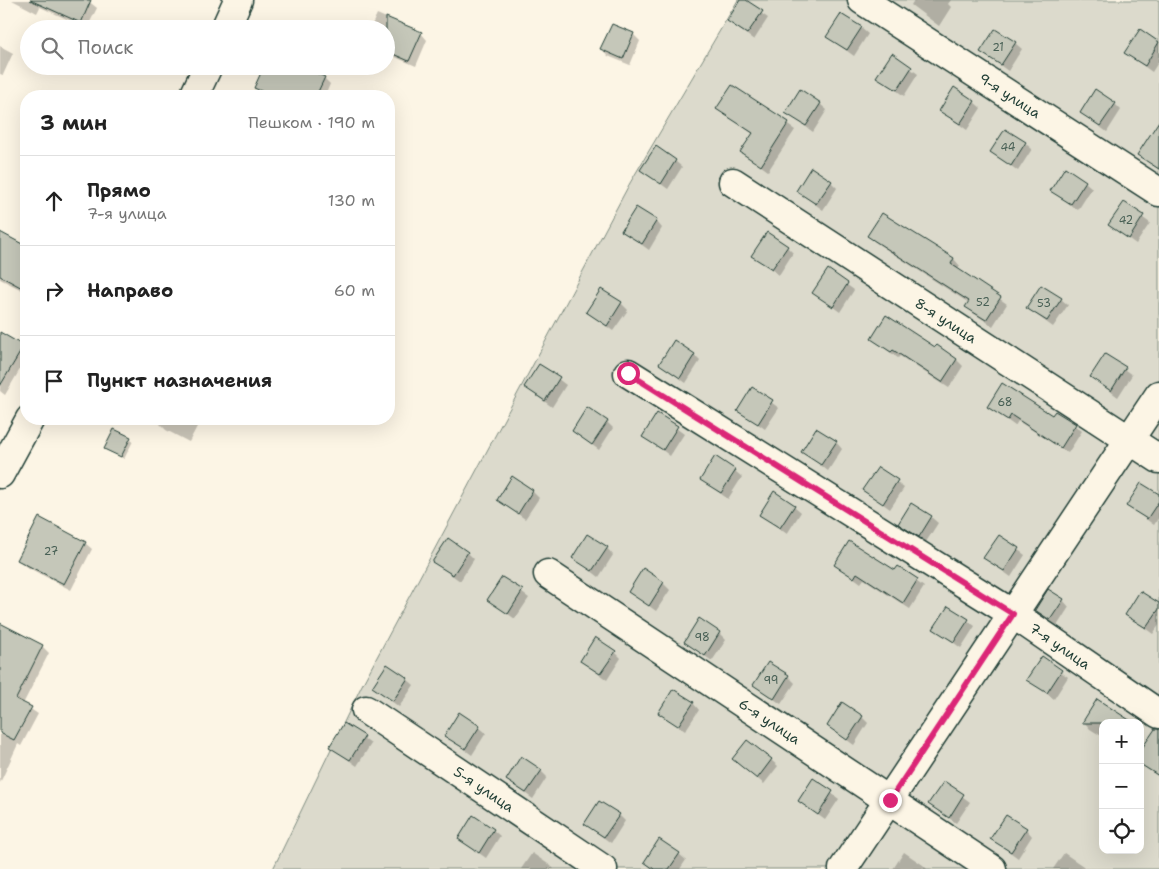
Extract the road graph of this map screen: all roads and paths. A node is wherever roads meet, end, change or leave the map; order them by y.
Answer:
1 (238, 0) edge
2 (862, 0) edge
3 (894, 9) edge
4 (229, 20) edge
5 (204, 75) edge
6 (197, 90) edge
7 (734, 182) dead end
8 (1159, 192) edge
9 (628, 373) dead end
10 (1159, 395) edge
11 (26, 425) edge
12 (1129, 439) junction
13 (4, 457) edge
14 (1159, 459) edge
15 (548, 574) dead end
16 (1013, 614) junction
17 (366, 710) dead end
18 (1159, 714) edge
19 (890, 800) junction
20 (603, 869) edge
21 (843, 869) edge
22 (992, 869) edge

1 - 4 street
2 - 3 street, 9-я улица
3 - 8 street, 9-я улица
5 - 6 street
7 - 12 street, 8-я улица
9 - 16 street, 7-я улица
10 - 12 street
11 - 13 street
12 - 14 street, 8-я улица
12 - 16 street
15 - 19 street, 6-я улица
16 - 18 street, 7-я улица
16 - 19 street
17 - 20 street, 5-я улица
19 - 21 street
19 - 22 street, 6-я улица

